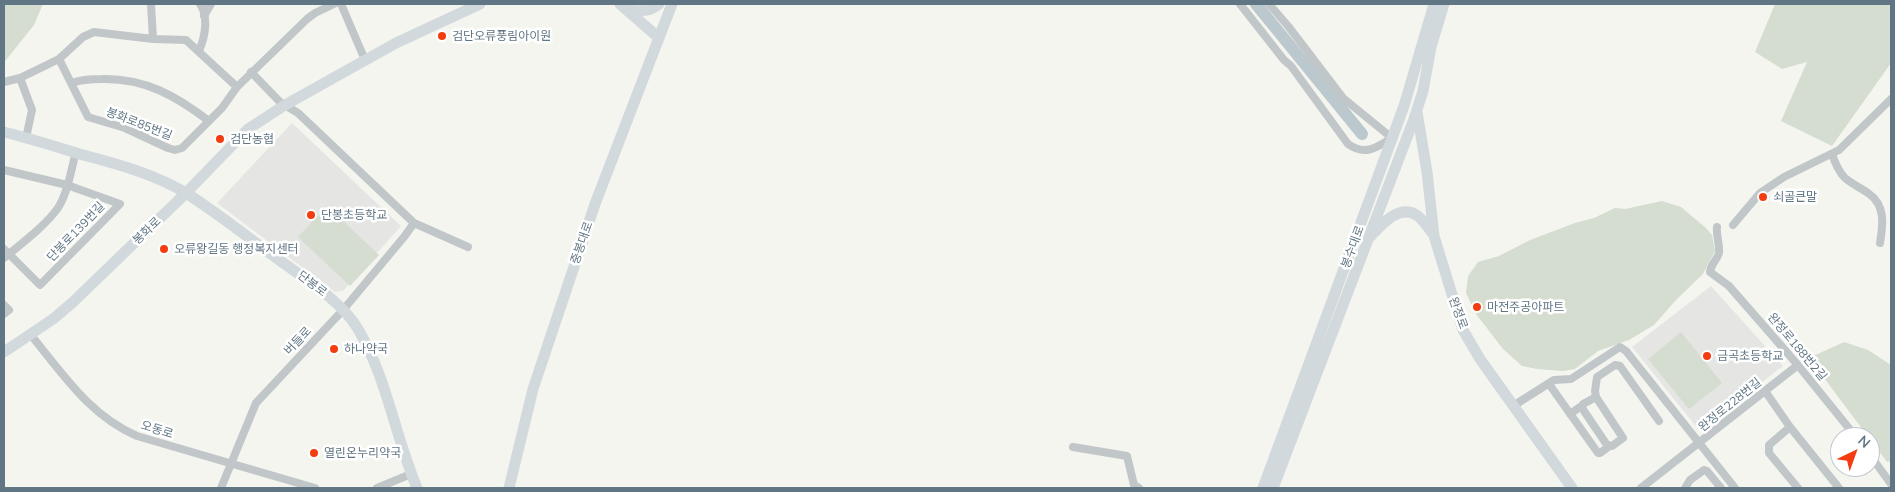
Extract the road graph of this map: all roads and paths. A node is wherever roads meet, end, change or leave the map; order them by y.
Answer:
1 (151, 4) edge
2 (200, 4) edge
3 (211, 4) edge
4 (334, 4) edge
5 (341, 4) edge
6 (480, 4) edge
7 (658, 4) edge
8 (672, 4) edge
9 (1240, 4) edge
10 (1270, 4) edge
11 (1434, 4) edge
12 (1444, 4) edge
13 (623, 6) edge
14 (204, 16) junction
15 (659, 38) junction
16 (153, 39) junction
17 (200, 51) junction
18 (1419, 56) junction
19 (59, 59) junction
20 (365, 60) junction
21 (251, 72) junction
22 (20, 78) junction
23 (4, 82) edge
24 (72, 83) junction
25 (237, 87) junction
26 (1891, 99) edge
27 (285, 105) junction
28 (1417, 109) junction
29 (209, 121) junction
30 (4, 132) edge
31 (26, 138) junction
32 (1392, 138) junction
33 (76, 152) junction
34 (1832, 154) junction
35 (1385, 158) junction
36 (1396, 165) junction
37 (4, 170) edge
38 (67, 185) junction
39 (186, 193) junction
40 (414, 222) junction
41 (1733, 225) dead end
42 (1717, 227) dead end
43 (1434, 236) junction
44 (1366, 241) junction
45 (1880, 243) dead end
46 (468, 246) dead end
47 (5, 254) edge
48 (4, 305) edge
49 (343, 310) junction
50 (4, 314) edge
51 (30, 334) junction
52 (4, 352) edge
53 (1798, 365) junction
54 (1549, 384) junction
55 (1765, 391) junction
56 (1596, 398) junction
57 (1514, 406) junction
58 (1582, 408) junction
59 (1570, 414) junction
60 (1659, 421) dead end
61 (1790, 427) junction
62 (1848, 427) edge
63 (1607, 444) junction
64 (1698, 444) junction
65 (1074, 447) dead end
66 (231, 463) junction
67 (1880, 469) edge
68 (411, 474) junction
69 (1891, 484) edge
70 (221, 488) edge
71 (315, 488) edge
72 (377, 488) edge
73 (417, 488) edge
74 (509, 488) edge
75 (1139, 488) edge
76 (1263, 488) edge
77 (1273, 488) edge
78 (1572, 488) edge
79 (1641, 488) edge
80 (1685, 488) edge
81 (1721, 488) edge
82 (1735, 488) edge
83 (1798, 488) edge
84 (1839, 488) edge

1 - 16 street
2 - 14 street
3 - 14 street
4 - 21 street, 봉화로85번길
5 - 20 street
6 - 20 main road, 봉화로
7 - 13 main road
8 - 15 main road, 중봉대로
9 - 32 street
10 - 32 street
11 - 18 main road, 봉수대로
12 - 28 main road, 봉수대로
13 - 15 main road
14 - 17 street
15 - 74 main road, 중봉대로
16 - 17 street
16 - 19 street
17 - 25 street
18 - 28 main road
18 - 32 main road, 봉수대로
19 - 22 street
19 - 24 street, 봉화로85번길
20 - 27 main road, 봉화로
21 - 25 street, 봉화로85번길
21 - 27 street
22 - 23 street
22 - 31 street
24 - 29 street
24 - 29 street, 봉화로85번길
25 - 29 street, 봉화로85번길
26 - 34 street
27 - 39 main road, 봉화로
27 - 40 street
28 - 36 main road, 봉수대로
28 - 43 main road, 완정로
30 - 31 main road, 단봉로
31 - 33 main road, 단봉로
32 - 35 main road, 봉수대로
33 - 38 street, 단봉로139번길
33 - 39 main road, 단봉로
34 - 41 street
34 - 45 street
35 - 36 main road
35 - 76 main road, 봉수대로
36 - 44 main road, 봉수대로
37 - 38 street, 단봉로139번길
38 - 47 street, 단봉로139번길
38 - 47 street, 단봉로139번길
39 - 49 main road, 단봉로
39 - 51 main road, 봉화로
40 - 46 street
40 - 49 street, 버들로
42 - 53 street, 완정로188번2길
43 - 44 main road
43 - 57 main road, 완정로
44 - 77 main road, 봉수대로
48 - 50 street
49 - 66 street, 버들로
49 - 68 main road, 단봉로
51 - 52 main road, 봉화로
51 - 66 street, 오동로
53 - 55 street, 완정로228번길
53 - 62 street, 완정로188번2길
54 - 57 street
54 - 59 street
54 - 64 street
55 - 61 street
55 - 64 street, 완정로228번길
56 - 58 street
56 - 60 street
56 - 63 street
57 - 78 main road, 완정로
58 - 59 street
58 - 63 street
59 - 63 street
61 - 83 street
61 - 84 street
64 - 79 street, 완정로228번길
64 - 82 street, 완정로228번길
65 - 75 street
66 - 70 street, 버들로
66 - 71 street, 오동로
67 - 69 street
68 - 72 street
68 - 73 main road, 단봉로
80 - 81 street

